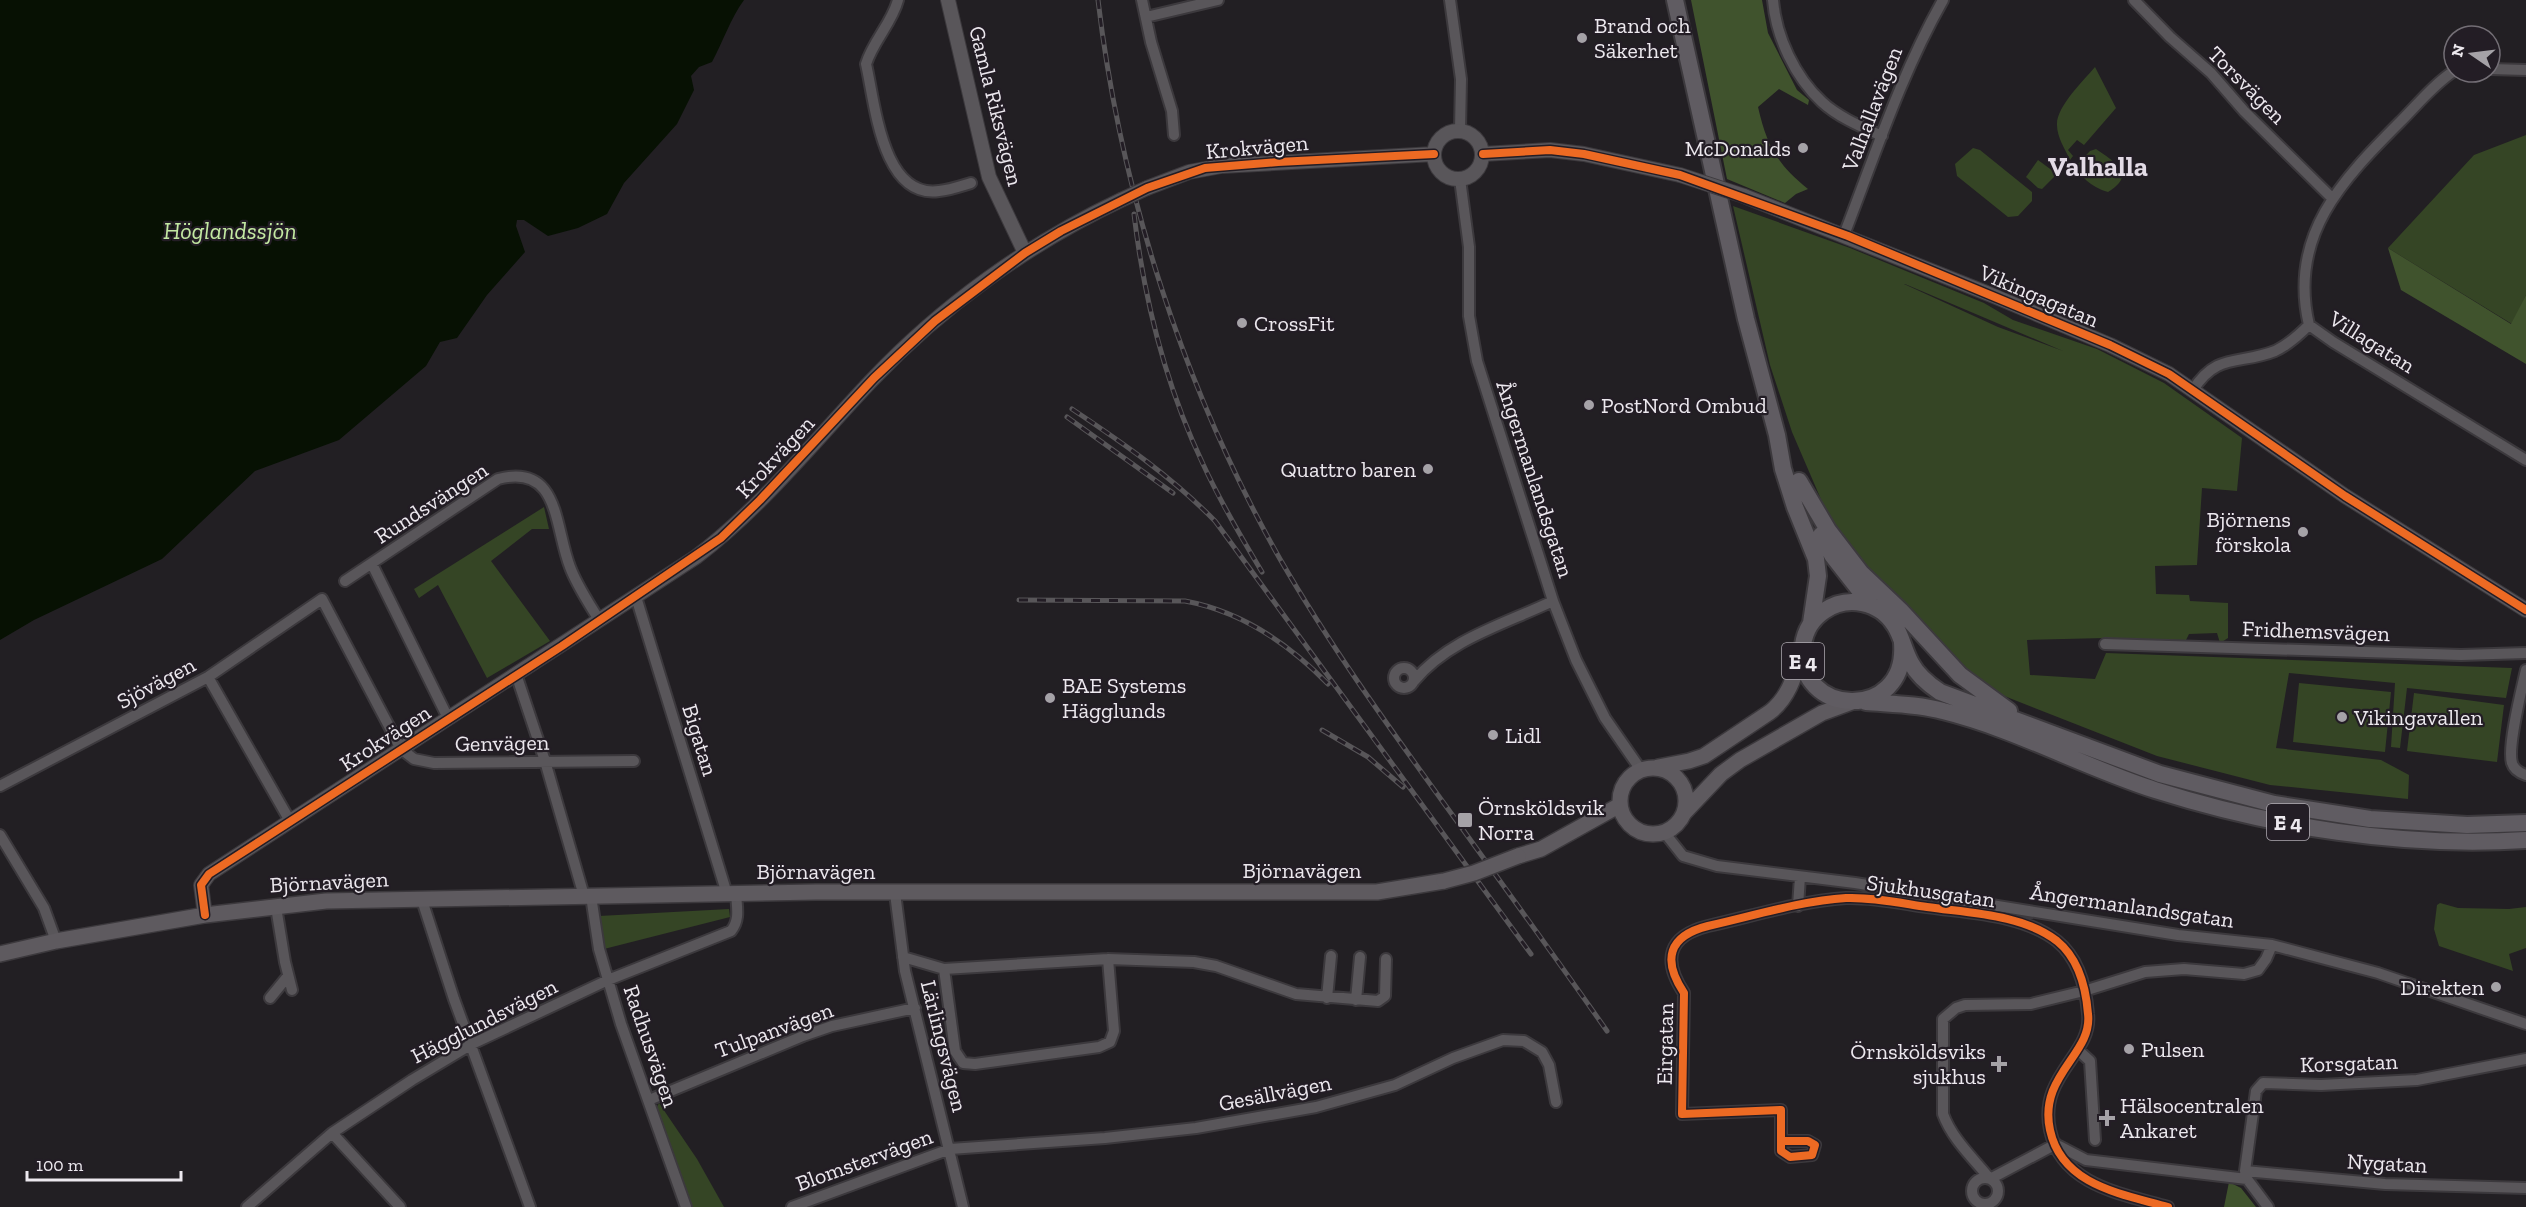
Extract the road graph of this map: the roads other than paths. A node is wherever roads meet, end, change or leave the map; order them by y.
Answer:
1 (898, 0) edge
2 (948, 0) edge
3 (1142, 0) edge
4 (1218, 0) edge
5 (1450, 0) edge
6 (1675, 0) edge
7 (1773, 0) edge
8 (1943, 0) edge
9 (2134, 0) edge
10 (1146, 17) junction
11 (2502, 69) edge
12 (2526, 70) edge
13 (2442, 80) edge
14 (1460, 130) junction
15 (1174, 135) dead end
16 (1882, 135) junction
17 (1434, 154) junction
18 (1483, 154) junction
19 (1460, 179) junction
20 (970, 183) dead end
21 (2332, 198) junction
22 (1844, 235) junction
23 (1025, 253) junction
24 (2309, 325) junction
25 (2193, 390) junction
26 (1777, 435) junction
27 (2526, 460) edge
28 (1799, 481) junction
29 (372, 564) junction
30 (345, 581) dead end
31 (636, 597) junction
32 (1553, 601) junction
33 (1872, 606) junction
34 (2526, 610) edge
35 (599, 620) junction
36 (1811, 623) junction
37 (1902, 643) junction
38 (2105, 645) dead end
39 (1802, 651) junction
40 (2526, 653) edge
41 (2526, 670) edge
42 (516, 674) junction
43 (1415, 676) dead end
44 (208, 677) junction
45 (1856, 702) junction
46 (448, 718) junction
47 (2030, 725) junction
48 (401, 749) junction
49 (545, 761) junction
50 (634, 761) dead end
51 (1648, 769) junction
52 (2526, 775) edge
53 (0, 786) edge
54 (1620, 805) junction
55 (1682, 815) junction
56 (290, 821) junction
57 (2526, 823) edge
58 (1664, 832) junction
59 (0, 835) edge
60 (2526, 840) edge
61 (1800, 877) junction
62 (895, 893) junction
63 (731, 894) junction
64 (587, 896) junction
65 (422, 900) junction
66 (1798, 906) junction
67 (276, 907) junction
68 (205, 915) junction
69 (57, 941) junction
70 (2272, 945) junction
71 (0, 954) edge
72 (1330, 956) dead end
73 (903, 957) junction
74 (1360, 957) dead end
75 (1108, 959) junction
76 (1386, 959) dead end
77 (944, 969) junction
78 (288, 976) junction
79 (608, 980) junction
80 (292, 990) dead end
81 (2084, 991) junction
82 (270, 998) dead end
83 (1327, 998) junction
84 (1356, 1000) junction
85 (915, 1008) junction
86 (2526, 1024) edge
87 (472, 1044) junction
88 (2078, 1050) junction
89 (2526, 1059) edge
90 (649, 1100) junction
91 (1556, 1101) dead end
92 (332, 1133) junction
93 (2095, 1140) dead end
94 (1781, 1141) dead end
95 (2056, 1144) junction
96 (950, 1149) junction
97 (2246, 1175) junction
98 (2526, 1188) edge
99 (247, 1207) edge
100 (400, 1207) edge
101 (530, 1207) edge
102 (686, 1207) edge
103 (792, 1207) edge
104 (963, 1207) edge
105 (2168, 1207) edge
106 (2268, 1207) edge

1 - 20 street
2 - 23 street, Gamla Riksvägen
3 - 10 street
4 - 10 street
5 - 14 street
6 - 26 highway, E 4
7 - 16 street
8 - 16 street, Valhallavägen
9 - 21 street, Torsvägen
10 - 15 street
11 - 12 street
13 - 21 street, Villagatan
14 - 17 street
14 - 18 street
16 - 22 street, Valhallavägen
17 - 19 street
17 - 23 street, Krokvägen, bridge
18 - 19 street
18 - 22 street, Vikingagatan, bridge
19 - 32 street, Ångermanlandsgatan
21 - 24 street, Villagatan
22 - 25 street, Vikingagatan
23 - 31 street, Krokvägen
24 - 25 street
24 - 27 street, Villagatan
25 - 34 street, Vikingagatan
26 - 28 highway, E 4
26 - 36 highway, E 4
28 - 33 highway, E 4
28 - 47 highway
29 - 30 street, Rundsvängen
29 - 35 street, Rundsvängen
29 - 46 street, Rundsvängen
31 - 35 street, Krokvägen
31 - 63 street, Bigatan
32 - 43 street
32 - 51 street, Ångermanlandsgatan
33 - 36 highway, E 4
33 - 37 highway, E 4
35 - 42 street, Krokvägen
36 - 39 highway, E 4
37 - 45 highway
37 - 47 highway, E 4
38 - 40 street, Fridhemsvägen
39 - 45 highway, E 4
39 - 51 main road
41 - 52 street
42 - 46 street, Krokvägen
42 - 49 street, Radhusvägen
44 - 48 street, Sjövägen
44 - 53 street, Sjövägen
44 - 56 street
45 - 55 main road
45 - 60 highway, E 4
46 - 48 street, Krokvägen
47 - 57 highway, E 4
48 - 49 street, Genvägen
48 - 56 street, Krokvägen
49 - 50 street, Genvägen
49 - 64 street, Radhusvägen
51 - 54 main road
51 - 55 main road
54 - 58 main road
54 - 62 main road, Björnavägen, bridge
55 - 58 main road
56 - 68 street, Krokvägen
58 - 61 street, Ångermanlandsgatan
59 - 69 street
61 - 66 street
61 - 70 street, Ångermanlandsgatan
62 - 63 main road, Björnavägen
62 - 73 street, Lärlingsvägen
63 - 64 main road, Björnavägen
63 - 79 street, Hägglundsvägen
64 - 65 main road, Björnavägen
64 - 79 street, Radhusvägen
65 - 67 main road, Björnavägen
65 - 87 street
66 - 81 street, Sjukhusgatan
66 - 94 street, Eirgatan
67 - 68 main road, Björnavägen
67 - 78 street
68 - 69 main road, Björnavägen
69 - 71 main road, Björnavägen
70 - 81 street
70 - 86 street, Ångermanlandsgatan
72 - 83 street
73 - 77 street
73 - 85 street, Lärlingsvägen
74 - 84 street
75 - 77 street
75 - 77 street
75 - 83 street
76 - 84 street
78 - 80 street
78 - 82 street
79 - 87 street, Hägglundsvägen
79 - 90 street, Radhusvägen
81 - 88 street, Sjukhusgatan
81 - 95 street
83 - 84 street
85 - 90 street, Tulpanvägen
85 - 96 street, Lärlingsvägen
87 - 92 street, Hägglundsvägen
87 - 101 street
88 - 93 street
88 - 95 street, Sjukhusgatan
89 - 97 street, Korsgatan
90 - 102 street, Radhusvägen
91 - 96 street, Gesällvägen
92 - 99 street, Hägglundsvägen
92 - 100 street
95 - 97 street, Nygatan
95 - 105 street, Sjukhusgatan
96 - 103 street, Blomstervägen
96 - 104 street, Lärlingsvägen
97 - 98 street, Nygatan
97 - 106 street

